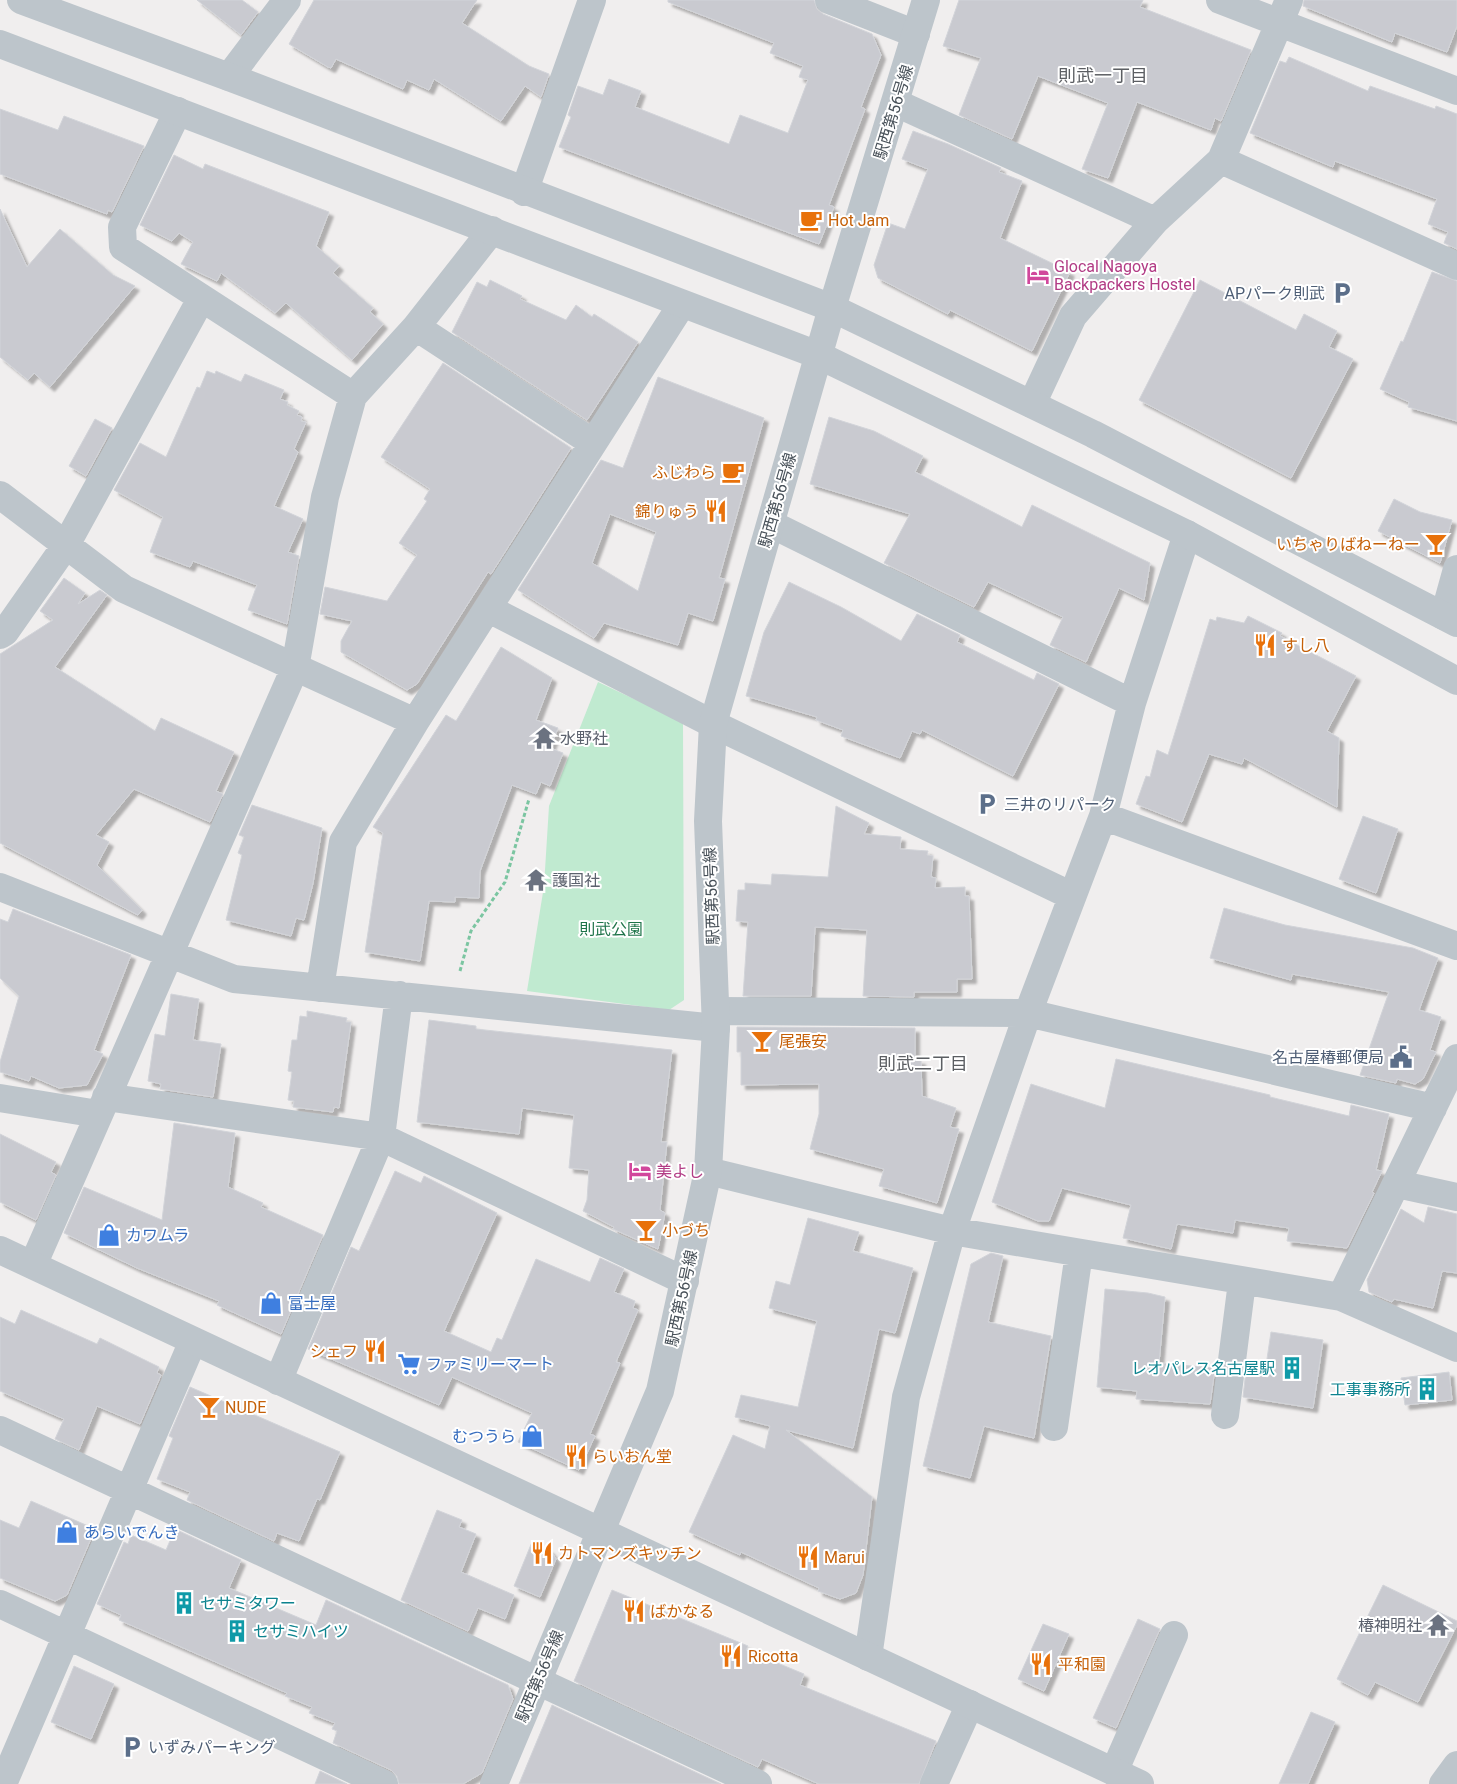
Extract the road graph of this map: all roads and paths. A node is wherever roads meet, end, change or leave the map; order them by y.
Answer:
1 (21, 0) edge
2 (592, 0) edge
3 (829, 0) edge
4 (926, 0) edge
5 (1220, 0) edge
6 (278, 3) edge
7 (1284, 11) edge
8 (916, 34) junction
9 (0, 44) edge
10 (229, 77) junction
11 (1457, 91) edge
12 (896, 103) junction
13 (178, 111) junction
14 (1221, 160) junction
15 (524, 192) junction
16 (1155, 221) junction
17 (492, 230) junction
18 (1457, 266) edge
19 (201, 299) junction
20 (682, 304) junction
21 (832, 308) junction
22 (416, 327) junction
23 (818, 355) junction
24 (352, 396) junction
25 (1032, 404) junction
26 (593, 443) junction
27 (0, 496) edge
28 (771, 524) junction
29 (1187, 534) junction
30 (66, 545) junction
31 (1457, 569) edge
32 (489, 609) junction
33 (1450, 620) edge
34 (0, 635) edge
35 (295, 668) junction
36 (1457, 681) edge
37 (1132, 703) junction
38 (415, 722) junction
39 (713, 724) junction
40 (529, 799) dead end
41 (1102, 816) junction
42 (0, 887) edge
43 (1072, 896) junction
44 (1457, 946) edge
45 (170, 954) junction
46 (320, 988) junction
47 (399, 995) junction
48 (453, 1001) junction
49 (1028, 1013) junction
50 (716, 1019) junction
51 (1457, 1058) edge
52 (0, 1098) edge
53 (102, 1105) junction
54 (1433, 1108) junction
55 (381, 1137) junction
56 (708, 1171) junction
57 (1397, 1184) junction
58 (1457, 1197) edge
59 (952, 1231) junction
60 (0, 1250) edge
61 (1080, 1253) junction
62 (33, 1265) junction
63 (685, 1281) junction
64 (1242, 1282) junction
65 (1342, 1298) junction
66 (193, 1341) junction
67 (1457, 1348) edge
68 (278, 1381) junction
69 (1225, 1415) dead end
70 (1054, 1427) dead end
71 (0, 1430) edge
72 (129, 1491) junction
73 (600, 1532) junction
74 (0, 1604) edge
75 (67, 1635) junction
76 (1174, 1635) dead end
77 (868, 1657) junction
78 (537, 1682) junction
79 (970, 1704) junction
80 (1457, 1765) edge
81 (1114, 1772) junction
82 (3, 1784) edge
83 (384, 1784) edge
84 (494, 1784) edge
85 (758, 1784) edge
86 (934, 1784) edge
87 (1140, 1784) edge
88 (1443, 1784) edge

1 - 10 street
2 - 15 street
3 - 8 street
4 - 8 street, 駅西第56号線
5 - 7 street
6 - 10 street
7 - 11 street
7 - 14 street
8 - 12 street, 駅西第56号線
9 - 13 street
10 - 15 street
12 - 16 street
12 - 21 street, 駅西第56号線
13 - 17 street
13 - 19 street
14 - 16 street
14 - 18 street
15 - 21 street
16 - 25 street
17 - 20 street
17 - 22 street
19 - 24 street
19 - 30 street
20 - 23 street
20 - 26 street
21 - 23 street, 駅西第56号線
21 - 25 street
22 - 24 street
22 - 26 street
23 - 28 street, 駅西第56号線
23 - 29 street
24 - 35 street
25 - 33 street
26 - 32 street
27 - 30 street
28 - 37 street
28 - 39 street, 駅西第56号線
29 - 36 street
29 - 37 street
30 - 34 street
30 - 35 street
31 - 33 street
32 - 38 street
32 - 39 street
35 - 38 street
35 - 45 street
37 - 41 street
38 - 46 street
39 - 43 street
39 - 50 street, 駅西第56号線
40 - 48 path
41 - 43 street
41 - 44 street
42 - 45 street
43 - 49 street
45 - 46 street
45 - 53 street
46 - 47 street
47 - 48 street
47 - 55 street
48 - 50 street
49 - 50 street
49 - 54 street
49 - 59 street
50 - 56 street, 駅西第56号線
51 - 54 street
52 - 53 street
53 - 55 street
53 - 62 street
54 - 57 street
55 - 63 street
55 - 68 street
56 - 59 street
56 - 63 street, 駅西第56号線
57 - 58 street
57 - 65 street
59 - 61 street
59 - 77 street
60 - 62 street
61 - 64 street
61 - 70 street
62 - 66 street
63 - 73 street, 駅西第56号線
64 - 65 street
64 - 69 street
65 - 67 street
66 - 68 street
66 - 72 street
68 - 73 street
71 - 72 street
72 - 75 street
72 - 78 street
73 - 77 street
73 - 78 street, 駅西第56号線
74 - 75 street
75 - 82 street
75 - 83 street
76 - 81 street
77 - 79 street
78 - 84 street, 駅西第56号線
78 - 85 street
79 - 81 street
79 - 86 street
80 - 88 street
81 - 87 street

